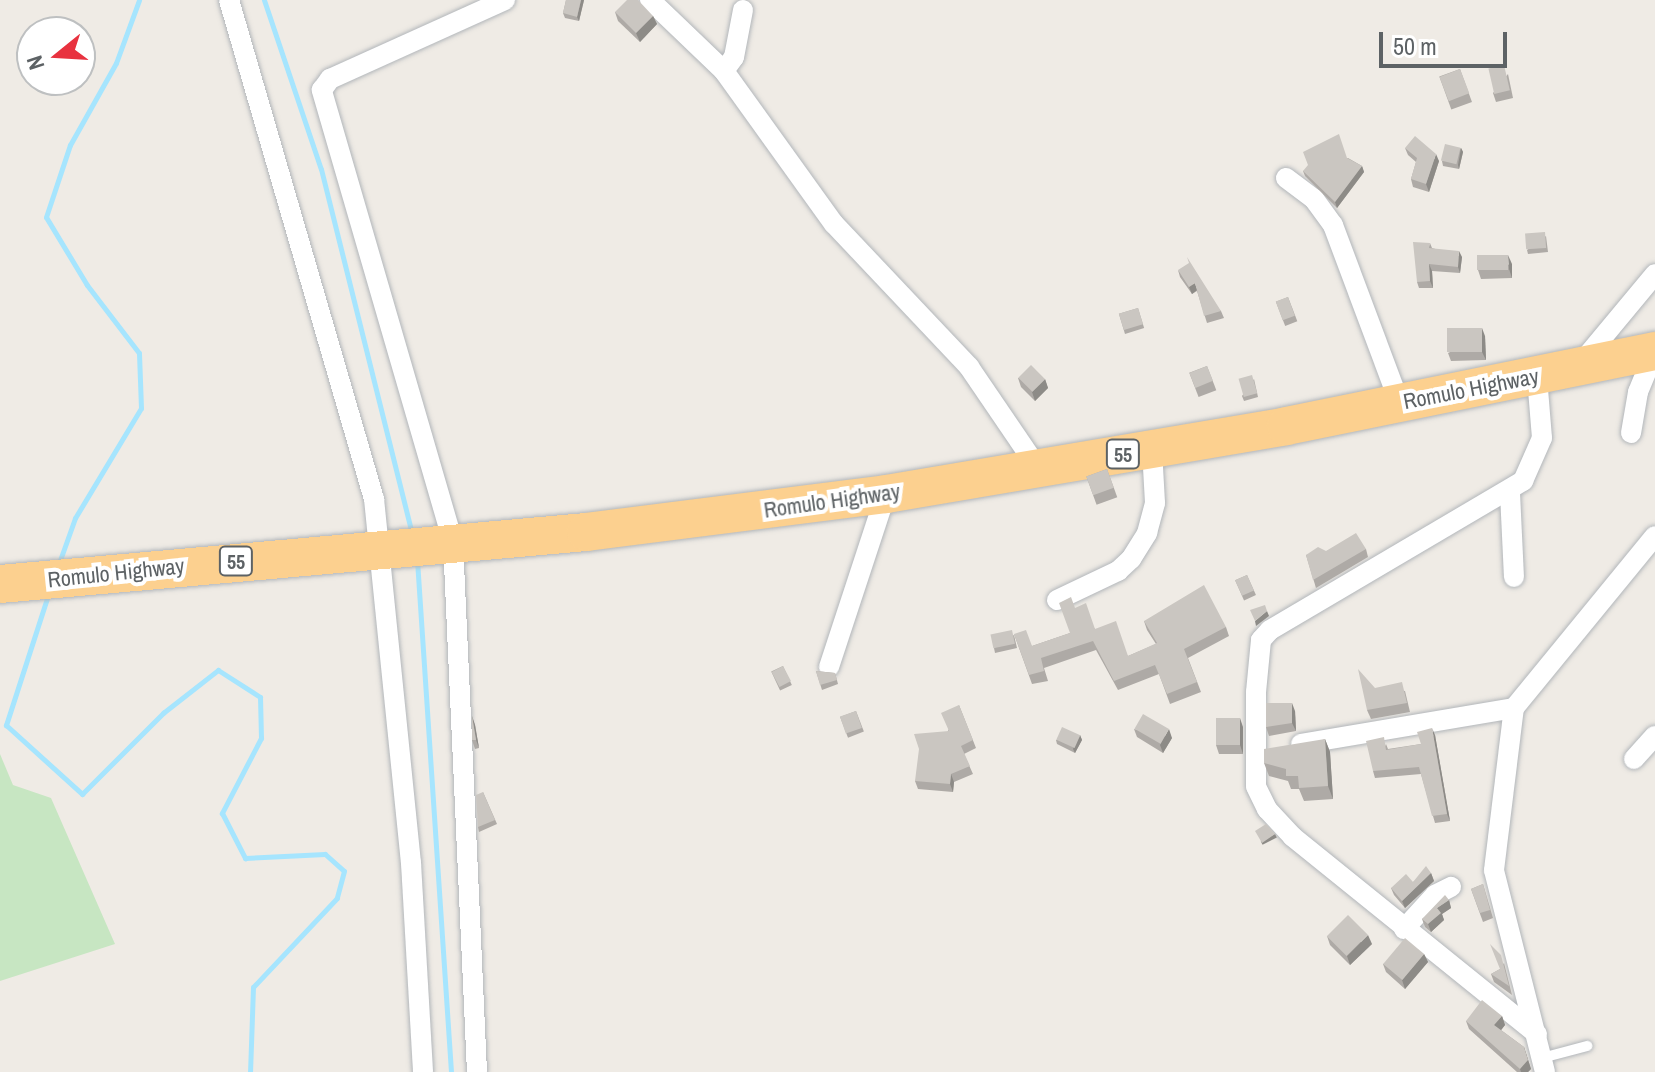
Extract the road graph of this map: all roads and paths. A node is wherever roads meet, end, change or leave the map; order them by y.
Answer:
1 (229, 0) edge
2 (505, 0) edge
3 (650, 0) edge
4 (743, 10) dead end
5 (724, 71) junction
6 (1286, 178) dead end
7 (1655, 274) edge
8 (1655, 351) edge
9 (1582, 362) junction
10 (1537, 377) junction
11 (1400, 404) junction
12 (1631, 433) dead end
13 (1152, 449) junction
14 (1038, 468) junction
15 (1510, 493) junction
16 (886, 494) junction
17 (1655, 536) edge
18 (447, 542) junction
19 (386, 547) junction
20 (1514, 577) dead end
21 (8, 583) edge
22 (1057, 600) edge
23 (829, 667) dead end
24 (1514, 708) junction
25 (1655, 736) edge
26 (1257, 751) junction
27 (1634, 759) dead end
28 (1451, 887) dead end
29 (1404, 929) junction
30 (1537, 1034) junction
31 (1587, 1046) dead end
32 (1543, 1065) edge
33 (423, 1072) edge
34 (477, 1072) edge

1 - 19 street
2 - 18 street
3 - 5 street
4 - 5 street
5 - 14 street
6 - 11 street
7 - 9 street
8 - 9 highway, Romulo Highway / 55
8 - 12 street
9 - 10 highway, Romulo Highway / 55
10 - 11 highway, Romulo Highway / 55
10 - 15 street
11 - 13 highway, Romulo Highway / 55
13 - 14 highway, Romulo Highway / 55
13 - 22 street
14 - 16 highway, Romulo Highway / 55
15 - 20 street
15 - 26 street
16 - 18 highway, Romulo Highway / 55
16 - 23 street
17 - 24 street
18 - 19 highway, Romulo Highway / 55
18 - 34 street
19 - 21 highway, Romulo Highway / 55
19 - 33 street
24 - 26 street
24 - 30 street
25 - 27 street
26 - 29 street
28 - 29 street
29 - 30 street
30 - 32 street
31 - 32 lane

